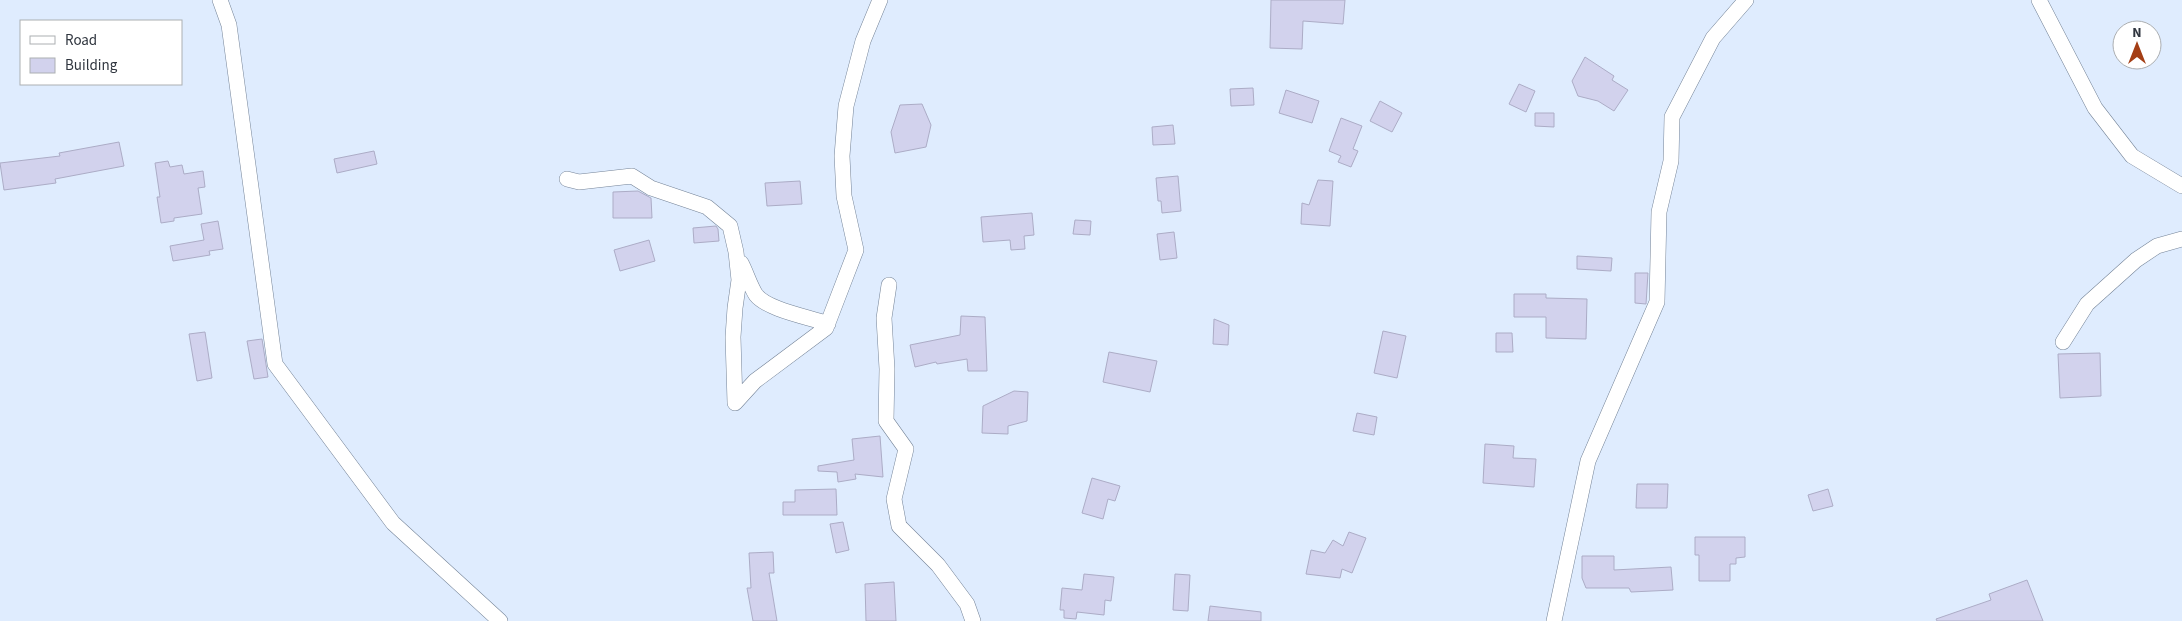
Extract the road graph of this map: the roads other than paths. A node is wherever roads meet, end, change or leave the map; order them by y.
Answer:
1 (220, 0) edge
2 (1746, 0) edge
3 (2039, 0) edge
4 (878, 1) edge
5 (567, 179) dead end
6 (2182, 186) edge
7 (2182, 239) edge
8 (736, 252) junction
9 (889, 285) dead end
10 (828, 324) junction
11 (2063, 342) dead end
12 (500, 621) edge
13 (973, 621) edge
14 (1554, 621) edge

1 - 12 street
2 - 14 street
3 - 6 street
4 - 10 street
5 - 8 street
7 - 11 street
8 - 10 street
8 - 10 street
9 - 13 street

